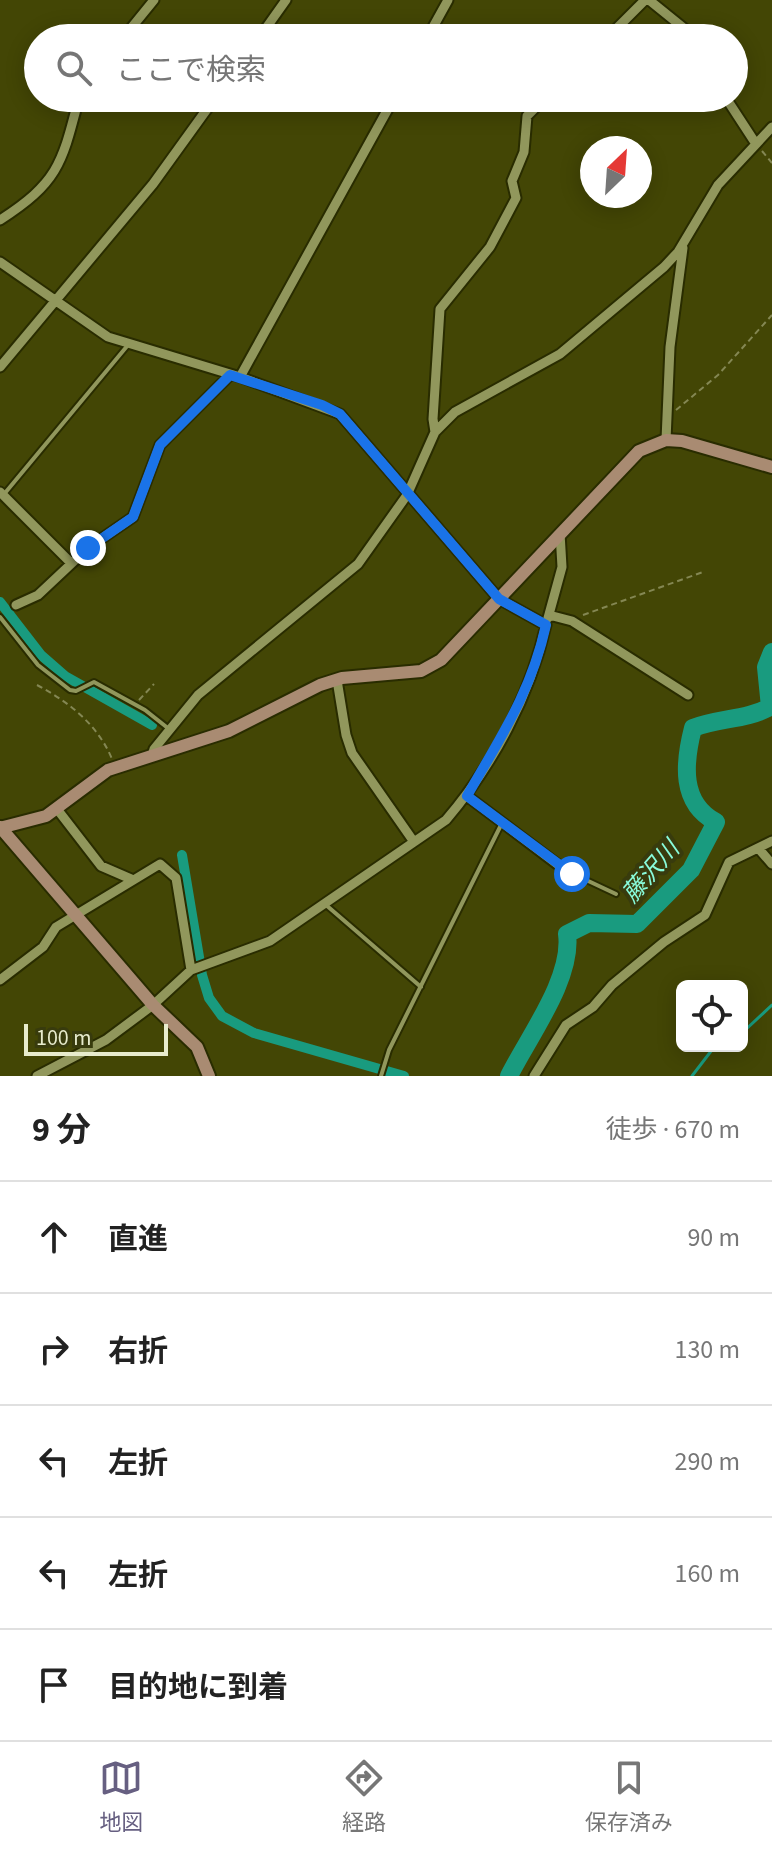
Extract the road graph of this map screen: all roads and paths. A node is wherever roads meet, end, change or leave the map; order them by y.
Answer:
1 (154, 0) edge
2 (286, 0) edge
3 (448, 0) edge
4 (647, 0) edge
5 (134, 24) edge
6 (269, 24) edge
7 (435, 24) edge
8 (622, 24) edge
9 (678, 24) edge
10 (75, 112) edge
11 (205, 112) edge
12 (386, 112) edge
13 (531, 112) edge
14 (735, 112) edge
15 (772, 127) edge
16 (756, 144) junction
17 (772, 163) edge
18 (0, 220) edge
19 (684, 244) junction
20 (0, 262) edge
21 (55, 301) junction
22 (772, 315) edge
23 (128, 345) junction
24 (0, 367) edge
25 (235, 376) junction
26 (668, 415) junction
27 (435, 432) junction
28 (666, 440) junction
29 (772, 467) edge
30 (2, 493) edge
31 (407, 495) junction
32 (560, 533) junction
33 (71, 563) junction
34 (703, 572) dead end
35 (499, 599) junction
36 (16, 605) dead end
37 (0, 617) edge
38 (562, 618) junction
39 (547, 620) junction
40 (337, 680) junction
41 (154, 684) dead end
42 (37, 685) dead end
43 (688, 695) dead end
44 (136, 705) junction
45 (169, 729) junction
46 (152, 756) junction
47 (115, 767) junction
48 (467, 796) junction
49 (57, 809) junction
50 (502, 823) junction
51 (0, 828) edge
52 (772, 841) edge
53 (414, 842) junction
54 (759, 849) junction
55 (772, 864) edge
56 (565, 870) joint
57 (131, 879) junction
58 (616, 894) dead end
59 (326, 905) junction
60 (75, 915) junction
61 (0, 966) edge
62 (193, 969) junction
63 (4, 978) edge
64 (421, 987) junction
65 (153, 1005) junction
66 (37, 1076) edge
67 (209, 1076) edge
68 (381, 1076) edge
69 (534, 1076) edge

1 - 5 street
2 - 6 street
3 - 7 street
4 - 8 street
4 - 9 street
10 - 18 street
11 - 21 street
12 - 25 street
13 - 27 street
14 - 16 street
15 - 16 street
16 - 17 path
16 - 19 street
19 - 26 street
19 - 27 street
20 - 21 street
21 - 23 street
21 - 24 street
22 - 26 path
23 - 25 street
23 - 30 lane
25 - 31 street
25 - 33 street
26 - 28 street
27 - 31 street
28 - 29 street
28 - 32 street
30 - 33 street
31 - 35 street
31 - 45 street
32 - 35 street
32 - 39 street
33 - 36 street
34 - 38 path
35 - 39 street
35 - 40 street
37 - 44 lane
38 - 39 street
38 - 43 street
39 - 48 street
40 - 46 street
40 - 53 street
41 - 44 path
42 - 47 path
44 - 45 lane
45 - 46 street
46 - 47 street
47 - 49 street
48 - 50 street
48 - 53 street
49 - 51 street
49 - 57 street
50 - 56 street
50 - 64 lane
51 - 60 street
52 - 54 street
53 - 59 street
54 - 55 street
54 - 69 street
56 - 58 lane
57 - 60 street
57 - 62 street
59 - 62 street
59 - 64 lane
60 - 63 street
60 - 65 street
61 - 63 lane
62 - 65 street
64 - 68 lane
65 - 66 street
65 - 67 street

